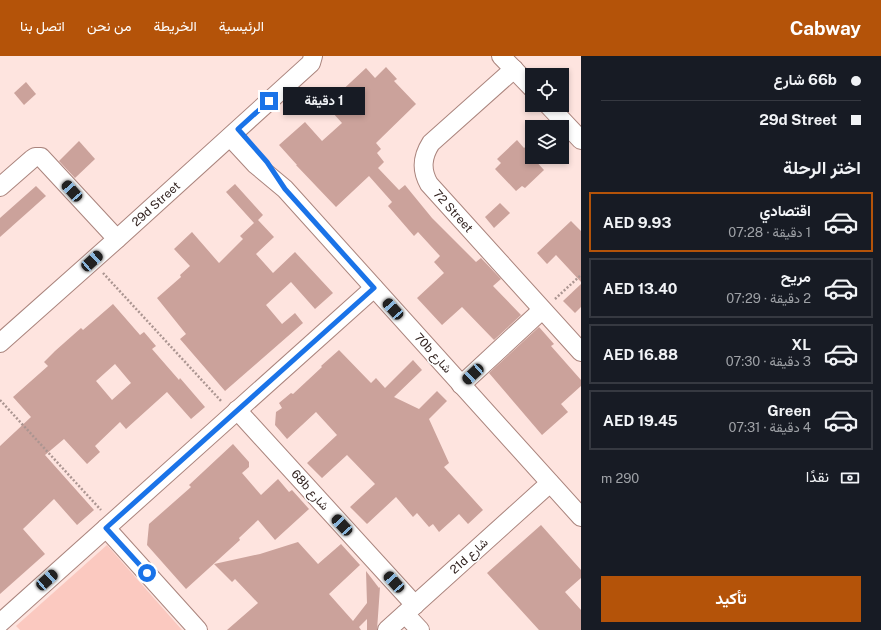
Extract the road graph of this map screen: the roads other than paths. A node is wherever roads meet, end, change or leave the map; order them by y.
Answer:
1 (501, 56) edge
2 (314, 58) edge
3 (514, 69) junction
4 (525, 81) edge
5 (555, 112) edge
6 (234, 133) junction
7 (581, 140) edge
8 (0, 187) edge
9 (117, 239) junction
10 (374, 288) junction
11 (542, 310) junction
12 (0, 343) edge
13 (581, 352) edge
14 (461, 385) junction
15 (235, 412) junction
16 (550, 483) junction
17 (581, 517) edge
18 (109, 525) junction
19 (410, 610) junction
20 (0, 623) edge
21 (198, 630) edge
22 (388, 630) edge
23 (420, 630) edge

1 - 3 street
2 - 6 street, 29d Street
3 - 4 street
3 - 11 street, 72 Street
5 - 7 street
6 - 9 street, 29d Street
6 - 10 street, 70b شارع
8 - 9 street
9 - 12 street, 29d Street
10 - 14 street, 70b شارع
10 - 15 street
11 - 13 street, 72 Street
11 - 14 street
14 - 16 street, 70b شارع
15 - 18 street
15 - 19 street, 68b شارع
16 - 17 street, 70b شارع
16 - 19 street, 21d شارع
18 - 20 street
18 - 21 street
19 - 22 street, 21d شارع
19 - 23 street, 68b شارع

